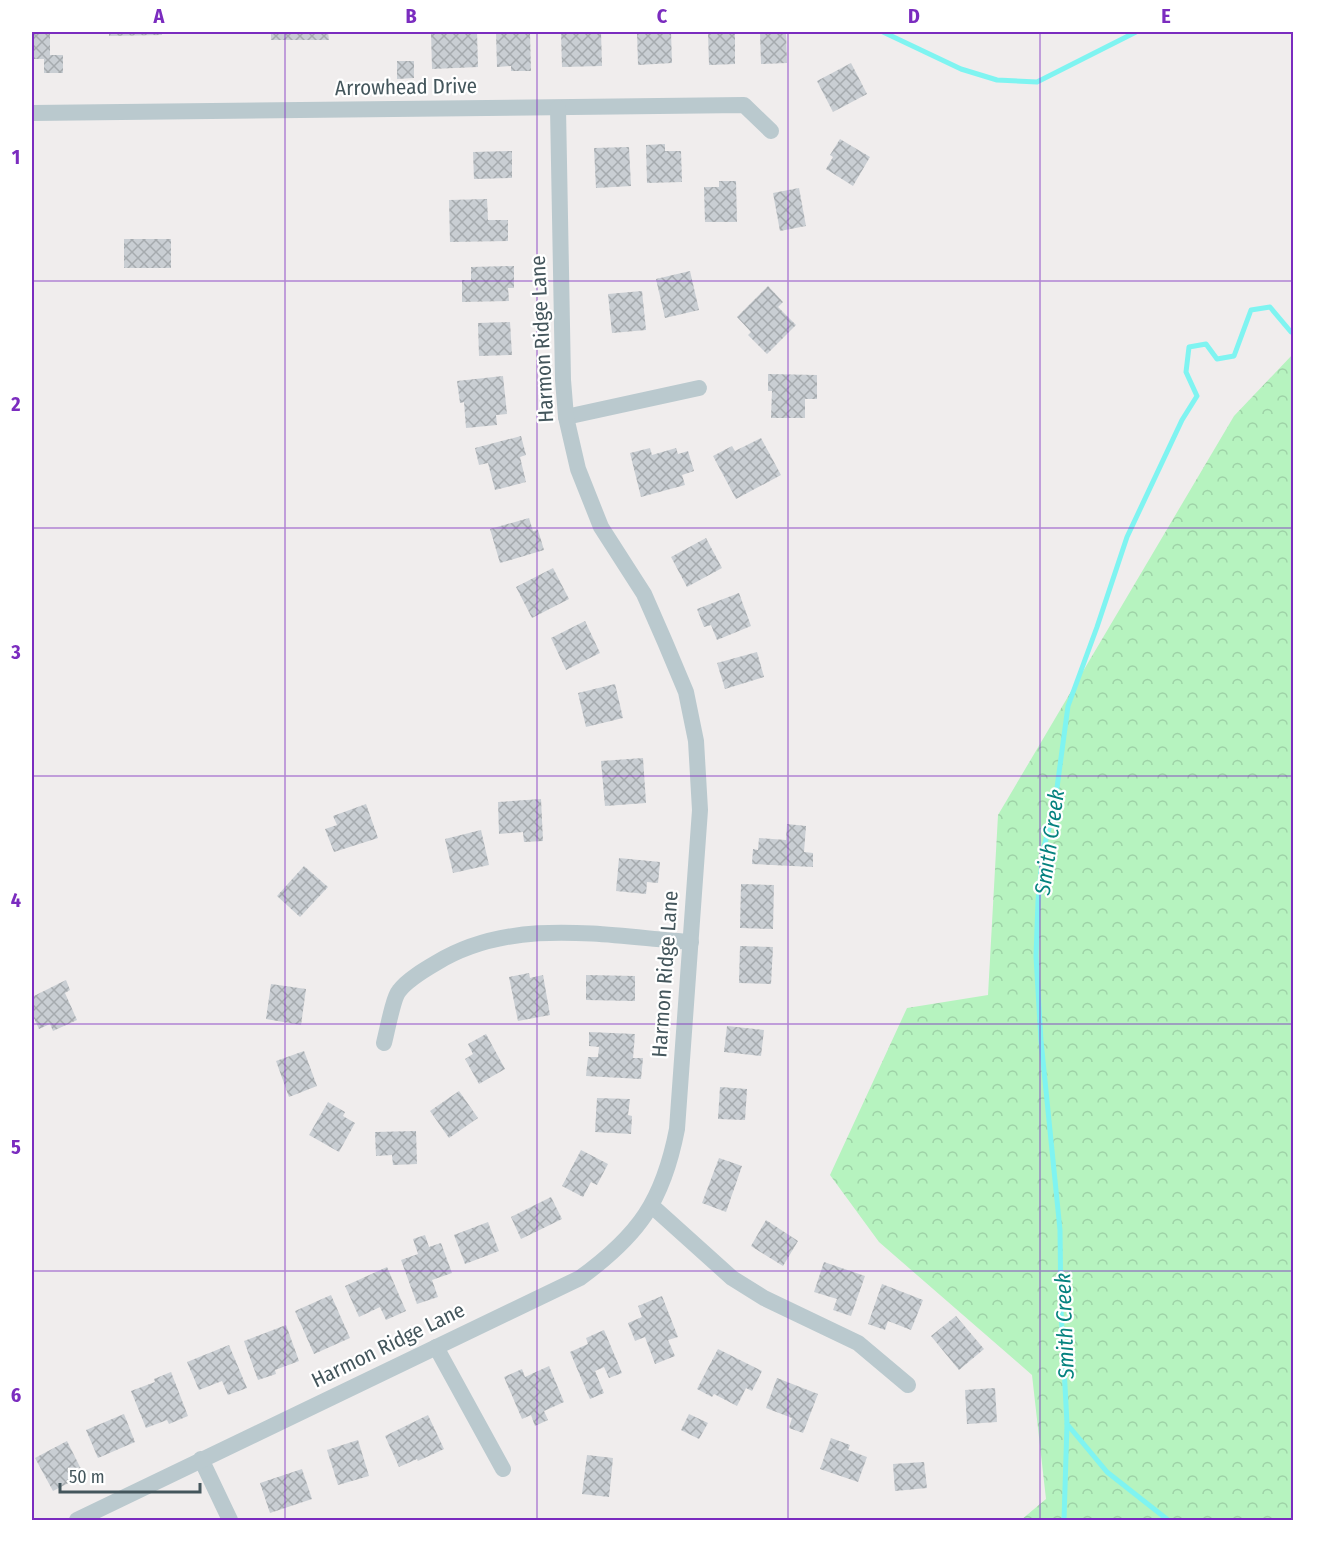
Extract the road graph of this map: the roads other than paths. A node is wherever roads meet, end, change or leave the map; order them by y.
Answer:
1 (558, 108) junction
2 (32, 113) edge
3 (771, 131) dead end
4 (699, 388) dead end
5 (566, 417) junction
6 (691, 942) junction
7 (384, 1043) dead end
8 (652, 1206) junction
9 (436, 1347) junction
10 (908, 1384) dead end
11 (201, 1459) junction
12 (503, 1469) dead end
13 (77, 1521) edge
14 (230, 1521) edge

1 - 2 street, Arrowhead Drive
1 - 3 street, Arrowhead Drive
1 - 5 street, Harmon Ridge Lane
4 - 5 street
5 - 6 street, Harmon Ridge Lane
6 - 7 street
6 - 8 street, Harmon Ridge Lane
8 - 9 street, Harmon Ridge Lane
8 - 10 street
9 - 11 street, Harmon Ridge Lane
9 - 12 street
11 - 13 street, Harmon Ridge Lane
11 - 14 street

